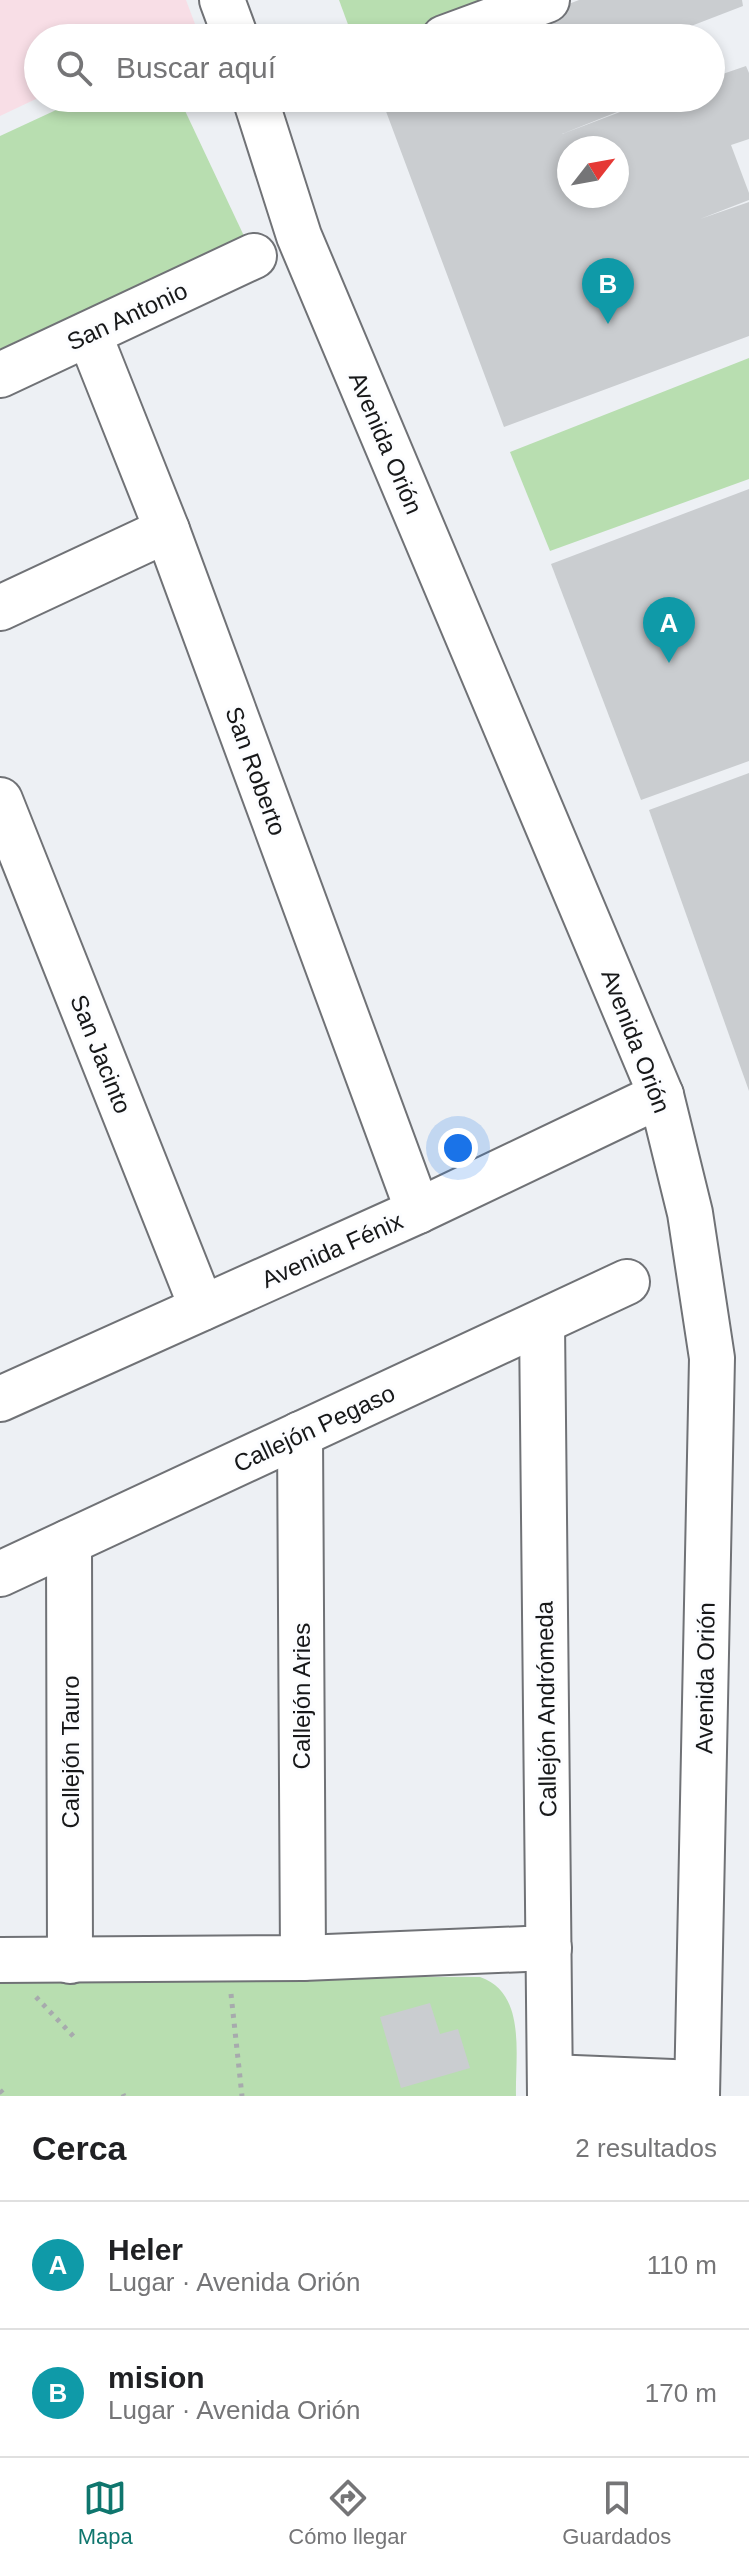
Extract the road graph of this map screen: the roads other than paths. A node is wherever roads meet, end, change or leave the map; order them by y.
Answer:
1 (222, 0) edge
2 (547, 0) edge
3 (231, 24) edge
4 (482, 24) edge
5 (268, 112) edge
6 (254, 256) dead end
7 (89, 334) junction
8 (0, 375) edge
9 (167, 530) junction
10 (0, 608) edge
11 (0, 800) edge
12 (661, 1095) junction
13 (418, 1211) junction
14 (627, 1282) dead end
15 (202, 1308) junction
16 (542, 1323) junction
17 (0, 1399) edge
18 (300, 1434) junction
19 (69, 1542) junction
20 (0, 1574) edge
21 (549, 1948) junction
22 (303, 1958) junction
23 (70, 1961) junction
24 (13, 1974) edge
25 (550, 2087) edge
26 (697, 2089) edge

1 - 3 street
2 - 4 street
5 - 12 street, Avenida Orión
6 - 7 street, San Antonio
7 - 8 street, San Antonio
7 - 9 street, San Roberto
9 - 10 street
9 - 13 street, San Roberto
11 - 15 street, San Jacinto
12 - 13 street, Avenida Fénix
12 - 26 street, Avenida Orión
13 - 15 street, Avenida Fénix
14 - 16 street, Callejón Pegaso
15 - 17 street, Avenida Fénix
16 - 18 street, Callejón Pegaso
16 - 21 street, Callejón Andrómeda
18 - 19 street, Callejón Pegaso
18 - 22 street, Callejón Aries
19 - 20 street, Callejón Pegaso
19 - 23 street, Callejón Tauro
21 - 22 street
21 - 25 street, Callejón Andrómeda
22 - 23 street
23 - 24 street
25 - 26 street

